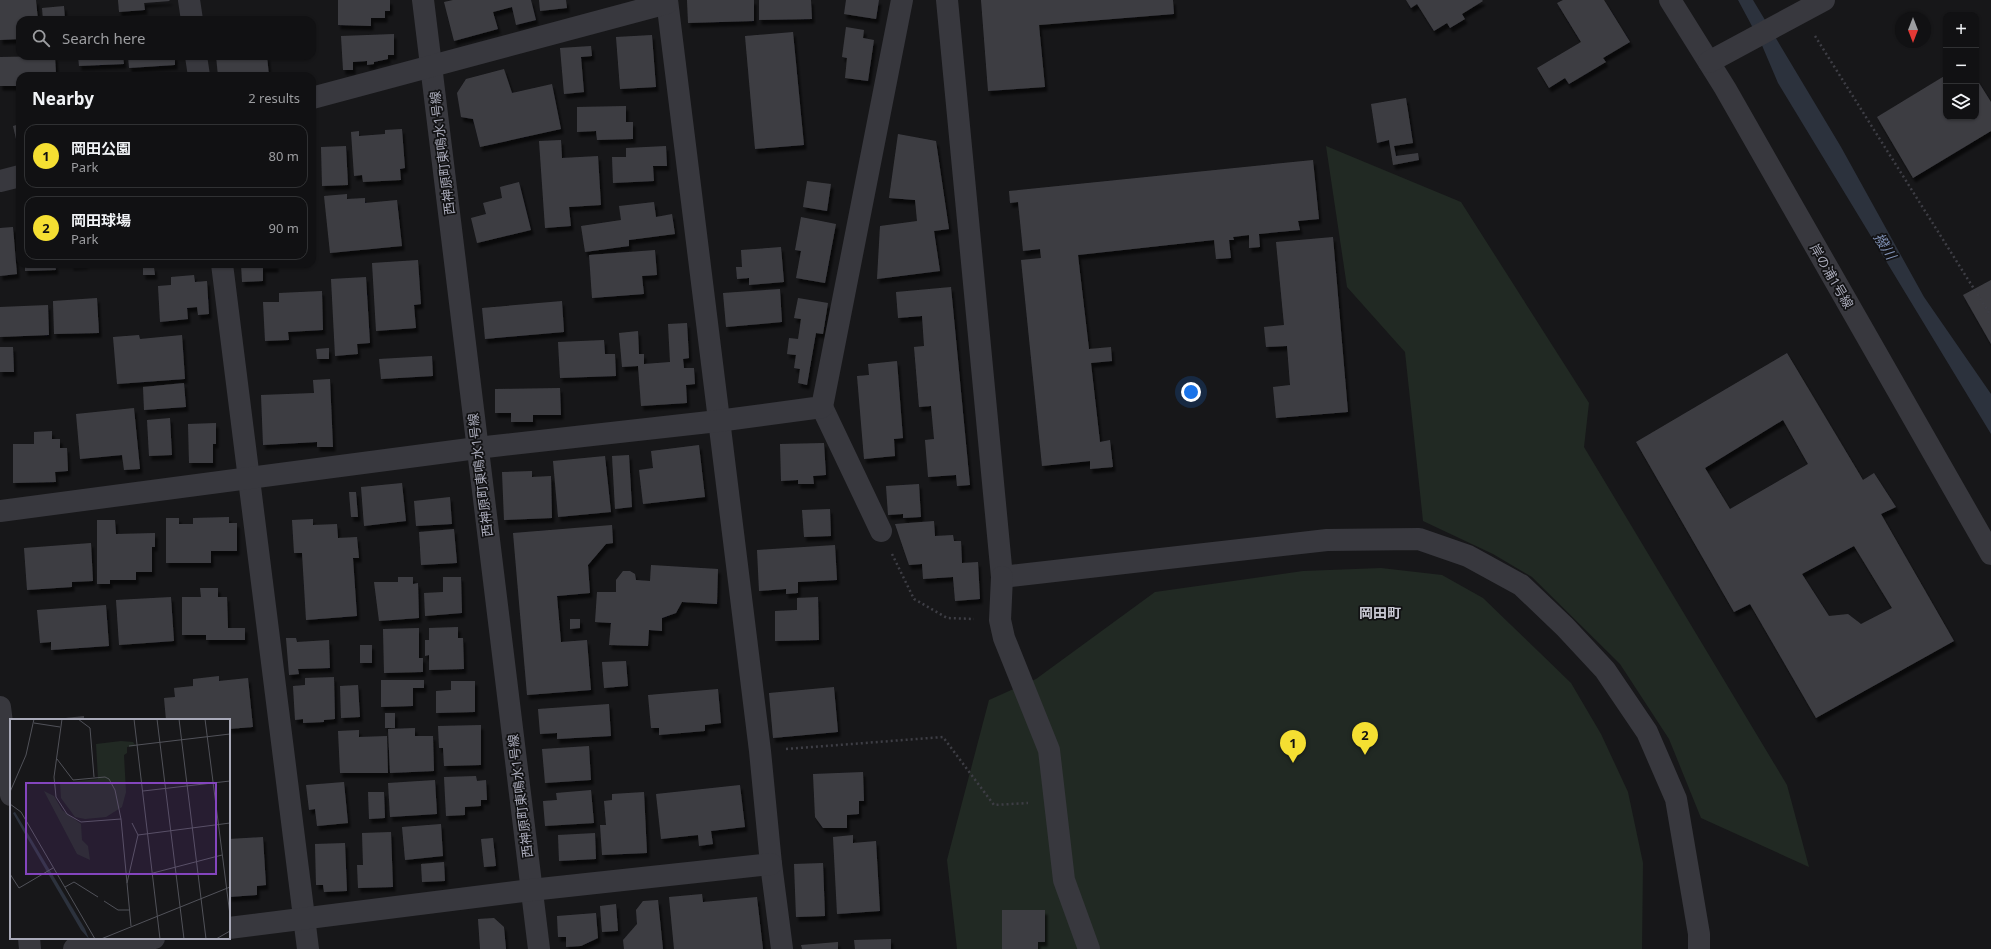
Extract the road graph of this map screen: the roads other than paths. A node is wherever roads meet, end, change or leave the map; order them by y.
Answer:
1 (189, 0) edge
2 (423, 0) edge
3 (902, 0) edge
4 (947, 0) edge
5 (1670, 0) edge
6 (1824, 0) edge
7 (667, 2) edge
8 (191, 16) edge
9 (197, 60) edge
10 (1708, 62) junction
11 (432, 66) junction
12 (198, 72) edge
13 (316, 97) edge
14 (16, 177) edge
15 (0, 181) edge
16 (223, 268) edge
17 (822, 407) junction
18 (718, 421) junction
19 (477, 448) junction
20 (250, 480) junction
21 (0, 511) edge
22 (881, 531) road end
23 (1991, 554) edge
24 (1002, 577) junction
25 (0, 707) edge
26 (10, 787) edge
27 (771, 864) junction
28 (531, 890) junction
29 (304, 917) junction
30 (230, 928) edge
31 (29, 939) edge
32 (147, 939) edge
33 (30, 949) edge
34 (74, 949) edge
35 (308, 949) edge
36 (539, 949) edge
37 (782, 949) edge
38 (1089, 949) edge
39 (1699, 949) edge

1 - 8 street
2 - 11 street, 西神原町東鳴水1号線
3 - 17 street
4 - 24 street
5 - 10 street, 岸の浦1号線
6 - 10 street
7 - 11 street
7 - 18 street
9 - 12 street
10 - 23 street, 岸の浦1号線
11 - 13 street
11 - 19 street, 西神原町東鳴水1号線
14 - 15 street
16 - 20 street
17 - 18 street
17 - 22 street
18 - 19 street
18 - 27 street
19 - 20 street
19 - 28 street, 西神原町東鳴水1号線
20 - 21 street
20 - 29 street
24 - 38 street
24 - 39 street
25 - 26 street
27 - 28 street
27 - 37 street
28 - 29 street
28 - 36 street, 西神原町東鳴水1号線
29 - 30 street
29 - 35 street
31 - 33 street
32 - 34 street

